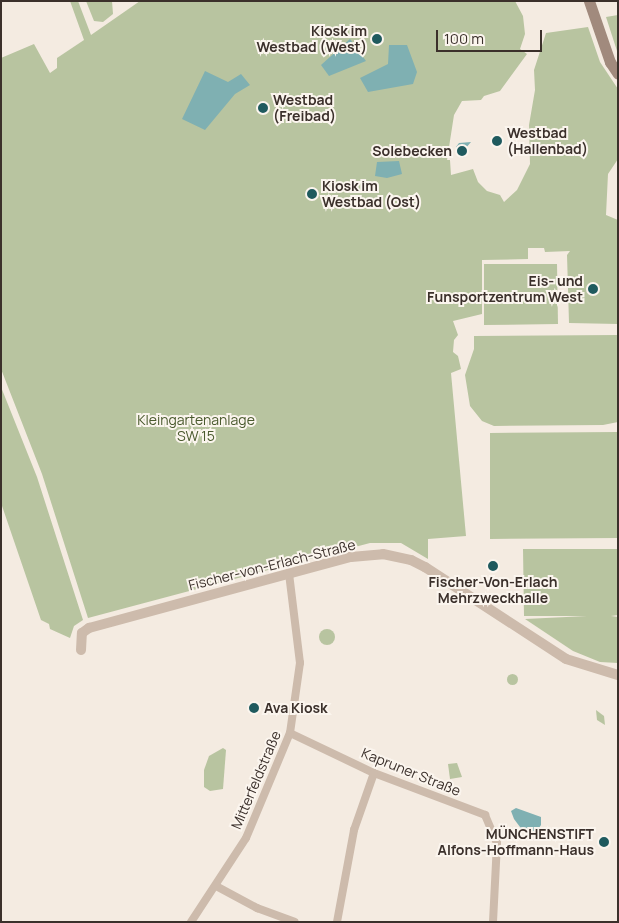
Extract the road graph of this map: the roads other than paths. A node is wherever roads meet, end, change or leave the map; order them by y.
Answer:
1 (589, 1) edge
2 (618, 74) edge
3 (289, 573) junction
4 (81, 650) dead end
5 (618, 675) edge
6 (290, 733) junction
7 (374, 773) junction
8 (216, 886) junction
9 (191, 922) edge
10 (296, 922) edge
11 (337, 922) edge
12 (493, 922) edge

1 - 2 main road
3 - 4 street, Fischer-von-Erlach-Straße
3 - 5 street, Fischer-von-Erlach-Straße
3 - 6 street, Mitterfeldstraße
6 - 7 street, Kapruner Straße
6 - 8 street, Mitterfeldstraße
7 - 11 street
7 - 12 street, Kapruner Straße
8 - 9 street, Mitterfeldstraße
8 - 10 street

